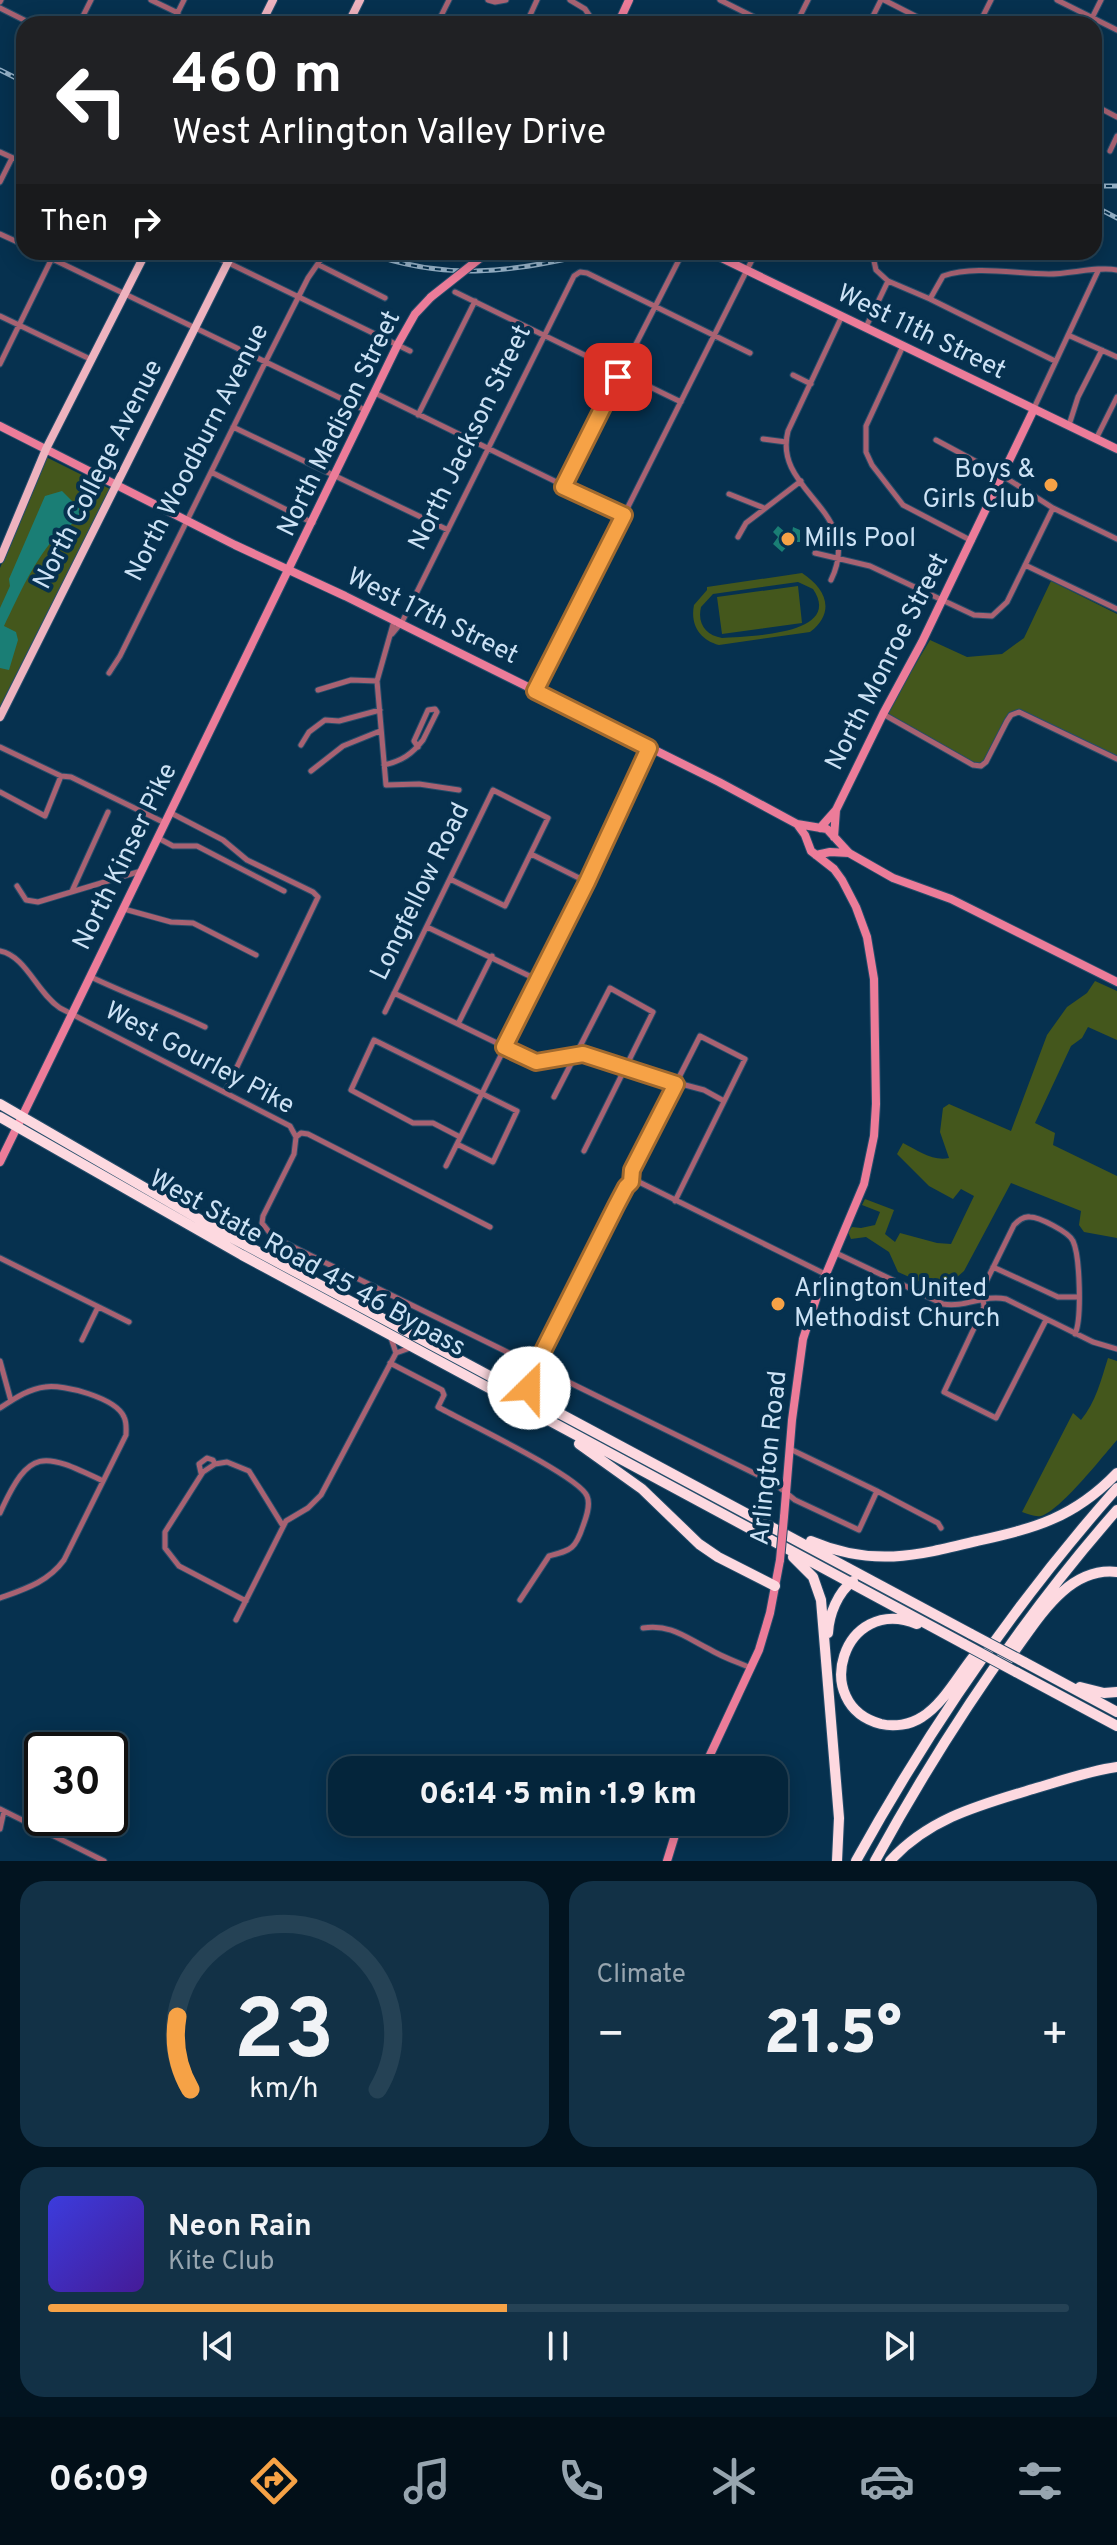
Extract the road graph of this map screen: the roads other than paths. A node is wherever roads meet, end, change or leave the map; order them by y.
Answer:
1 (151, 0) edge
2 (184, 0) edge
3 (488, 0) edge
4 (506, 0) edge
5 (570, 0) edge
6 (720, 0) edge
7 (883, 0) edge
8 (1057, 0) edge
9 (0, 3) edge
10 (178, 13) junction
11 (20, 16) edge
12 (176, 16) edge
13 (590, 16) edge
14 (752, 16) edge
15 (915, 16) edge
16 (1083, 16) edge
17 (1117, 136) edge
18 (1110, 151) dead end
19 (0, 152) edge
20 (12, 158) junction
21 (16, 160) edge
22 (0, 182) edge
23 (52, 260) edge
24 (63, 260) edge
25 (142, 260) edge
26 (222, 260) edge
27 (229, 260) edge
28 (322, 260) edge
29 (477, 260) edge
30 (679, 260) edge
31 (726, 260) edge
32 (752, 260) edge
33 (873, 260) edge
34 (228, 263) junction
35 (319, 265) junction
36 (747, 270) junction
37 (1117, 270) edge
38 (1098, 271) junction
39 (888, 281) junction
40 (455, 292) dead end
41 (125, 294) junction
42 (299, 298) junction
43 (385, 298) dead end
44 (930, 299) junction
45 (475, 301) junction
46 (654, 306) junction
47 (0, 316) edge
48 (842, 316) junction
49 (19, 325) junction
50 (865, 327) junction
51 (195, 328) junction
52 (544, 335) junction
53 (1068, 335) junction
54 (714, 336) junction
55 (398, 344) junction
56 (903, 346) junction
57 (1102, 350) junction
58 (410, 351) dead end
59 (750, 353) dead end
60 (1117, 357) edge
61 (91, 360) junction
62 (1055, 361) junction
63 (265, 363) junction
64 (0, 364) edge
65 (620, 372) junction
66 (793, 375) dead end
67 (811, 384) junction
68 (375, 393) junction
69 (1116, 401) edge
70 (681, 402) junction
71 (1034, 409) junction
72 (366, 411) junction
73 (418, 415) junction
74 (1069, 425) junction
75 (0, 426) edge
76 (233, 427) junction
77 (763, 439) dead end
78 (1096, 439) junction
79 (936, 440) dead end
80 (786, 442) junction
81 (46, 449) junction
82 (487, 449) junction
83 (1117, 449) edge
84 (211, 472) junction
85 (335, 476) junction
86 (1003, 476) junction
87 (801, 481) junction
88 (117, 485) junction
89 (563, 487) junction
90 (729, 494) dead end
91 (765, 508) junction
92 (1053, 508) junction
93 (624, 515) junction
94 (187, 521) junction
95 (313, 523) junction
96 (448, 530) junction
97 (738, 537) dead end
98 (1117, 539) edge
99 (972, 541) junction
100 (815, 553) dead end
101 (0, 559) edge
102 (840, 559) junction
103 (1025, 565) junction
104 (289, 571) junction
105 (831, 580) dead end
106 (943, 601) junction
107 (1117, 609) edge
108 (397, 622) junction
109 (109, 673) dead end
110 (377, 681) junction
111 (318, 690) dead end
112 (535, 691) junction
113 (380, 710) junction
114 (883, 714) junction
115 (0, 717) edge
116 (380, 731) junction
117 (301, 745) dead end
118 (0, 747) edge
119 (418, 747) junction
120 (649, 748) junction
121 (1117, 759) edge
122 (384, 765) junction
123 (311, 771) dead end
124 (61, 776) junction
125 (459, 790) dead end
126 (0, 792) edge
127 (836, 810) junction
128 (108, 812) dead end
129 (171, 813) junction
130 (166, 823) junction
131 (797, 824) junction
132 (819, 828) junction
133 (834, 839) junction
134 (162, 840) junction
135 (807, 841) junction
136 (830, 852) junction
137 (849, 853) junction
138 (531, 854) junction
139 (816, 855) junction
140 (834, 869) junction
141 (142, 871) junction
142 (450, 879) junction
143 (587, 882) junction
144 (17, 886) dead end
145 (72, 891) junction
146 (284, 891) dead end
147 (124, 909) junction
148 (426, 927) junction
149 (0, 951) edge
150 (256, 955) dead end
151 (492, 956) junction
152 (90, 977) junction
153 (538, 980) junction
154 (1117, 982) edge
155 (394, 993) junction
156 (385, 1012) dead end
157 (72, 1015) junction
158 (458, 1024) junction
159 (205, 1027) dead end
160 (504, 1047) junction
161 (576, 1054) junction
162 (625, 1069) junction
163 (676, 1084) junction
164 (225, 1092) junction
165 (481, 1093) junction
166 (554, 1097) dead end
167 (724, 1101) junction
168 (0, 1104) edge
169 (0, 1117) edge
170 (18, 1121) junction
171 (296, 1137) junction
172 (460, 1137) junction
173 (457, 1144) junction
174 (584, 1151) dead end
175 (0, 1162) edge
176 (446, 1166) dead end
177 (631, 1182) junction
178 (675, 1201) junction
179 (490, 1227) dead end
180 (836, 1253) junction
181 (0, 1258) edge
182 (279, 1264) junction
183 (261, 1265) junction
184 (993, 1267) junction
185 (826, 1275) junction
186 (1079, 1297) junction
187 (982, 1299) junction
188 (98, 1307) junction
189 (1046, 1320) junction
190 (129, 1322) dead end
191 (1075, 1334) junction
192 (390, 1335) junction
193 (82, 1340) dead end
194 (412, 1347) junction
195 (1117, 1349) edge
196 (396, 1353) junction
197 (0, 1361) edge
198 (390, 1363) junction
199 (538, 1365) junction
200 (477, 1369) junction
201 (458, 1372) junction
202 (530, 1377) junction
203 (509, 1387) junction
204 (532, 1399) junction
205 (11, 1401) junction
206 (0, 1408) edge
207 (567, 1430) junction
208 (790, 1449) junction
209 (1117, 1473) edge
210 (103, 1481) junction
211 (1117, 1488) edge
212 (877, 1491) junction
213 (786, 1493) junction
214 (725, 1502) junction
215 (1117, 1510) edge
216 (0, 1513) edge
217 (283, 1526) junction
218 (941, 1528) dead end
219 (755, 1531) junction
220 (1117, 1572) edge
221 (850, 1582) junction
222 (875, 1582) junction
223 (775, 1586) junction
224 (1031, 1590) junction
225 (0, 1598) edge
226 (520, 1600) dead end
227 (246, 1601) junction
228 (236, 1620) dead end
229 (643, 1628) dead end
230 (960, 1642) junction
231 (1028, 1664) junction
232 (752, 1668) junction
233 (828, 1674) junction
234 (1117, 1692) edge
235 (1117, 1712) edge
236 (960, 1716) junction
237 (1117, 1726) edge
238 (710, 1756) edge
239 (1117, 1767) edge
240 (2, 1810) edge
241 (0, 1829) edge
242 (675, 1836) edge
243 (104, 1861) edge
244 (667, 1861) edge
245 (837, 1861) edge
246 (856, 1861) edge
247 (875, 1861) edge
248 (890, 1861) edge

1 - 10 street
2 - 10 street
3 - 4 street
5 - 13 street
6 - 14 street
7 - 15 street
8 - 16 street
9 - 11 street
10 - 12 street
17 - 18 street
19 - 20 street
20 - 21 street
20 - 22 street
23 - 49 street
24 - 41 street
25 - 41 main road
26 - 34 street
27 - 34 main road, North College Avenue
28 - 35 street, North Woodburn Avenue
29 - 55 street, North Madison Street, bridge
30 - 46 street
31 - 36 street, West 11th Street
32 - 36 street
33 - 39 street
34 - 42 street
34 - 51 main road, North College Avenue
35 - 42 street, North Woodburn Avenue
35 - 43 street
36 - 48 street, West 11th Street
36 - 54 street
37 - 38 street
38 - 44 street
38 - 53 street, North Monroe Street
39 - 44 street
39 - 50 street
40 - 45 street
41 - 51 street
41 - 61 main road
42 - 55 street
42 - 63 street, North Woodburn Avenue
44 - 62 street
45 - 52 street
45 - 73 street
46 - 52 street, North Jackson Street
46 - 54 street
46 - 65 street
47 - 49 street
48 - 50 street, West 11th Street
48 - 67 street
49 - 61 street
49 - 64 street
50 - 56 street, West 11th Street
51 - 63 street
51 - 88 main road, North College Avenue
52 - 65 street
52 - 82 street, North Jackson Street
53 - 57 street
53 - 62 street, North Monroe Street
54 - 59 street
54 - 70 street
55 - 58 street
55 - 68 street, North Madison Street
56 - 71 street, West 11th Street
56 - 99 street
57 - 60 street
57 - 74 street
61 - 81 main road
62 - 71 street, North Monroe Street
63 - 72 street
63 - 76 street, North Woodburn Avenue
65 - 70 street
65 - 89 street
66 - 67 street
67 - 80 street
68 - 72 street, North Madison Street
68 - 73 street
69 - 78 street
70 - 93 street
71 - 74 street, West 11th Street
71 - 86 street, North Monroe Street
72 - 85 street, North Madison Street
73 - 82 street
74 - 78 street, West 11th Street
75 - 81 street, West 17th Street
76 - 84 street, North Woodburn Avenue
76 - 85 street
77 - 80 street
78 - 83 street, West 11th Street
79 - 86 street
80 - 87 street
81 - 88 street, West 17th Street
81 - 101 main road
82 - 89 street
82 - 96 street, North Jackson Street
84 - 94 street, North Woodburn Avenue
84 - 95 street
85 - 95 street, North Madison Street
85 - 96 street
86 - 92 street
86 - 99 street, North Monroe Street
87 - 91 street
87 - 102 street
88 - 94 street, West 17th Street
88 - 115 main road, North College Avenue
89 - 93 street
90 - 91 street
91 - 97 street
92 - 98 street
92 - 103 street
93 - 112 street
94 - 104 street, West 17th Street
94 - 109 street, North Woodburn Avenue
95 - 104 street, North Madison Street
96 - 108 street, North Jackson Street
99 - 106 street, North Monroe Street
100 - 102 street
102 - 105 street
102 - 106 street
103 - 106 street
103 - 107 street
104 - 108 street, West 17th Street
104 - 129 street, North Kinser Pike
106 - 114 street, North Monroe Street
108 - 110 street, North Jackson Street
108 - 112 street, West 17th Street
110 - 111 street
110 - 113 street
112 - 120 street, West 17th Street
113 - 116 street
113 - 117 street
114 - 121 street
114 - 127 street, North Monroe Street
116 - 122 street
116 - 123 street
118 - 124 street
119 - 119 street
119 - 122 street
120 - 131 street, West 17th Street
120 - 143 street
122 - 125 street
124 - 126 street
124 - 130 street
127 - 132 street, North Monroe Street
127 - 133 street, North Monroe Street
128 - 145 street
129 - 130 street, North Kinser Pike
129 - 164 street
130 - 134 street, North Kinser Pike
131 - 132 street, West 17th Street
131 - 135 street
132 - 133 street
132 - 135 street
133 - 136 street
133 - 137 street
134 - 141 street, North Kinser Pike
134 - 146 street
135 - 139 street
136 - 137 street
136 - 139 street
136 - 140 street, Arlington Road
137 - 154 street
138 - 142 street
138 - 142 street, Longfellow Road
138 - 143 street
139 - 140 street, Arlington Road
140 - 180 street, Arlington Road
141 - 145 street
141 - 147 street, North Kinser Pike
142 - 148 street, Longfellow Road
143 - 153 street
144 - 145 street
147 - 150 street
147 - 152 street, North Kinser Pike
148 - 151 street
148 - 155 street, Longfellow Road
149 - 157 street, West Gourley Pike
151 - 153 street
151 - 158 street
152 - 157 street, North Kinser Pike
152 - 159 street
153 - 160 street
155 - 156 street, Longfellow Road
155 - 158 street
157 - 164 street, West Gourley Pike
157 - 170 street, North Kinser Pike
158 - 160 street
160 - 161 street
160 - 165 street
161 - 162 street
161 - 162 street
161 - 166 street
162 - 163 street
162 - 174 street
163 - 167 street
163 - 167 street
163 - 177 street
164 - 171 street, West Gourley Pike
165 - 172 street
165 - 172 street
165 - 173 street
167 - 178 street
168 - 170 highway, West State Road 45 46 Bypass
169 - 170 highway, West State Road 45 46 Bypass
170 - 175 street, North Kinser Pike
170 - 182 highway, West State Road 45 46 Bypass
170 - 183 highway, West State Road 45 46 Bypass
171 - 179 street
171 - 199 street, West Gourley Pike
172 - 173 street
173 - 176 street
177 - 178 street
177 - 199 street
178 - 185 street
180 - 185 street, Arlington Road
180 - 187 street
181 - 188 street
182 - 183 highway
182 - 200 highway, West State Road 45 46 Bypass
183 - 192 highway, West State Road 45 46 Bypass
184 - 186 street
184 - 186 street
184 - 187 street
185 - 208 street, Arlington Road
186 - 191 street
187 - 189 street
187 - 189 street
188 - 190 street
188 - 193 street
189 - 191 street
191 - 195 street
192 - 194 highway, West State Road 45 46 Bypass
192 - 196 street
194 - 196 street
194 - 201 highway, West State Road 45 46 Bypass
196 - 198 street
197 - 205 street
198 - 217 street
198 - 226 street
199 - 202 street
199 - 213 street, West Gourley Pike
200 - 201 highway
200 - 203 highway, West State Road 45 46 Bypass
201 - 207 highway, West State Road 45 46 Bypass
202 - 203 street
202 - 204 street
203 - 204 highway, West State Road 45 46 Bypass
204 - 214 highway, West State Road 45 46 Bypass
205 - 206 street
205 - 210 street
207 - 219 highway, West State Road 45 46 Bypass
207 - 223 highway
208 - 212 street
208 - 213 street, Arlington Road
209 - 214 highway
210 - 216 street
210 - 225 street
211 - 224 highway
212 - 213 street, West Gourley Pike
212 - 218 street
213 - 223 street, Arlington Road, bridge
214 - 222 highway
215 - 236 highway
217 - 227 street
217 - 227 street
219 - 221 highway, West State Road 45 46 Bypass
219 - 233 highway
220 - 236 highway
221 - 222 highway
221 - 230 highway, West State Road 45 46 Bypass
221 - 233 highway
222 - 231 highway, bridge
223 - 232 street, Arlington Road
224 - 230 highway
224 - 246 highway
227 - 228 street
229 - 232 street
230 - 237 highway, bridge
231 - 234 highway
231 - 235 highway
232 - 238 street, Arlington Road
233 - 245 highway
236 - 247 highway
239 - 248 highway
240 - 241 street
240 - 243 street
242 - 244 street

